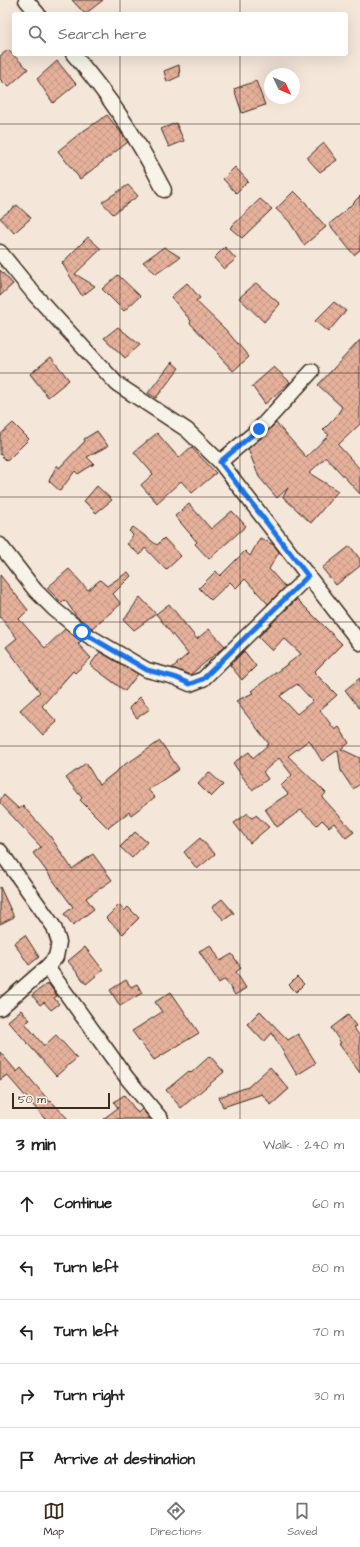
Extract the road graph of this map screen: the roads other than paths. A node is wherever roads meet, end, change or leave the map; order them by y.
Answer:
1 (26, 0) edge
2 (36, 12) edge
3 (75, 56) edge
4 (164, 190) dead end
5 (0, 252) edge
6 (312, 371) dead end
7 (220, 462) junction
8 (0, 545) edge
9 (308, 576) junction
10 (360, 643) edge
11 (0, 851) edge
12 (47, 967) junction
13 (0, 1008) edge
14 (161, 1119) edge

1 - 2 street
3 - 4 street
5 - 7 street
6 - 7 street
7 - 9 street
8 - 9 street
9 - 10 street
11 - 12 street
12 - 13 street
12 - 14 street

